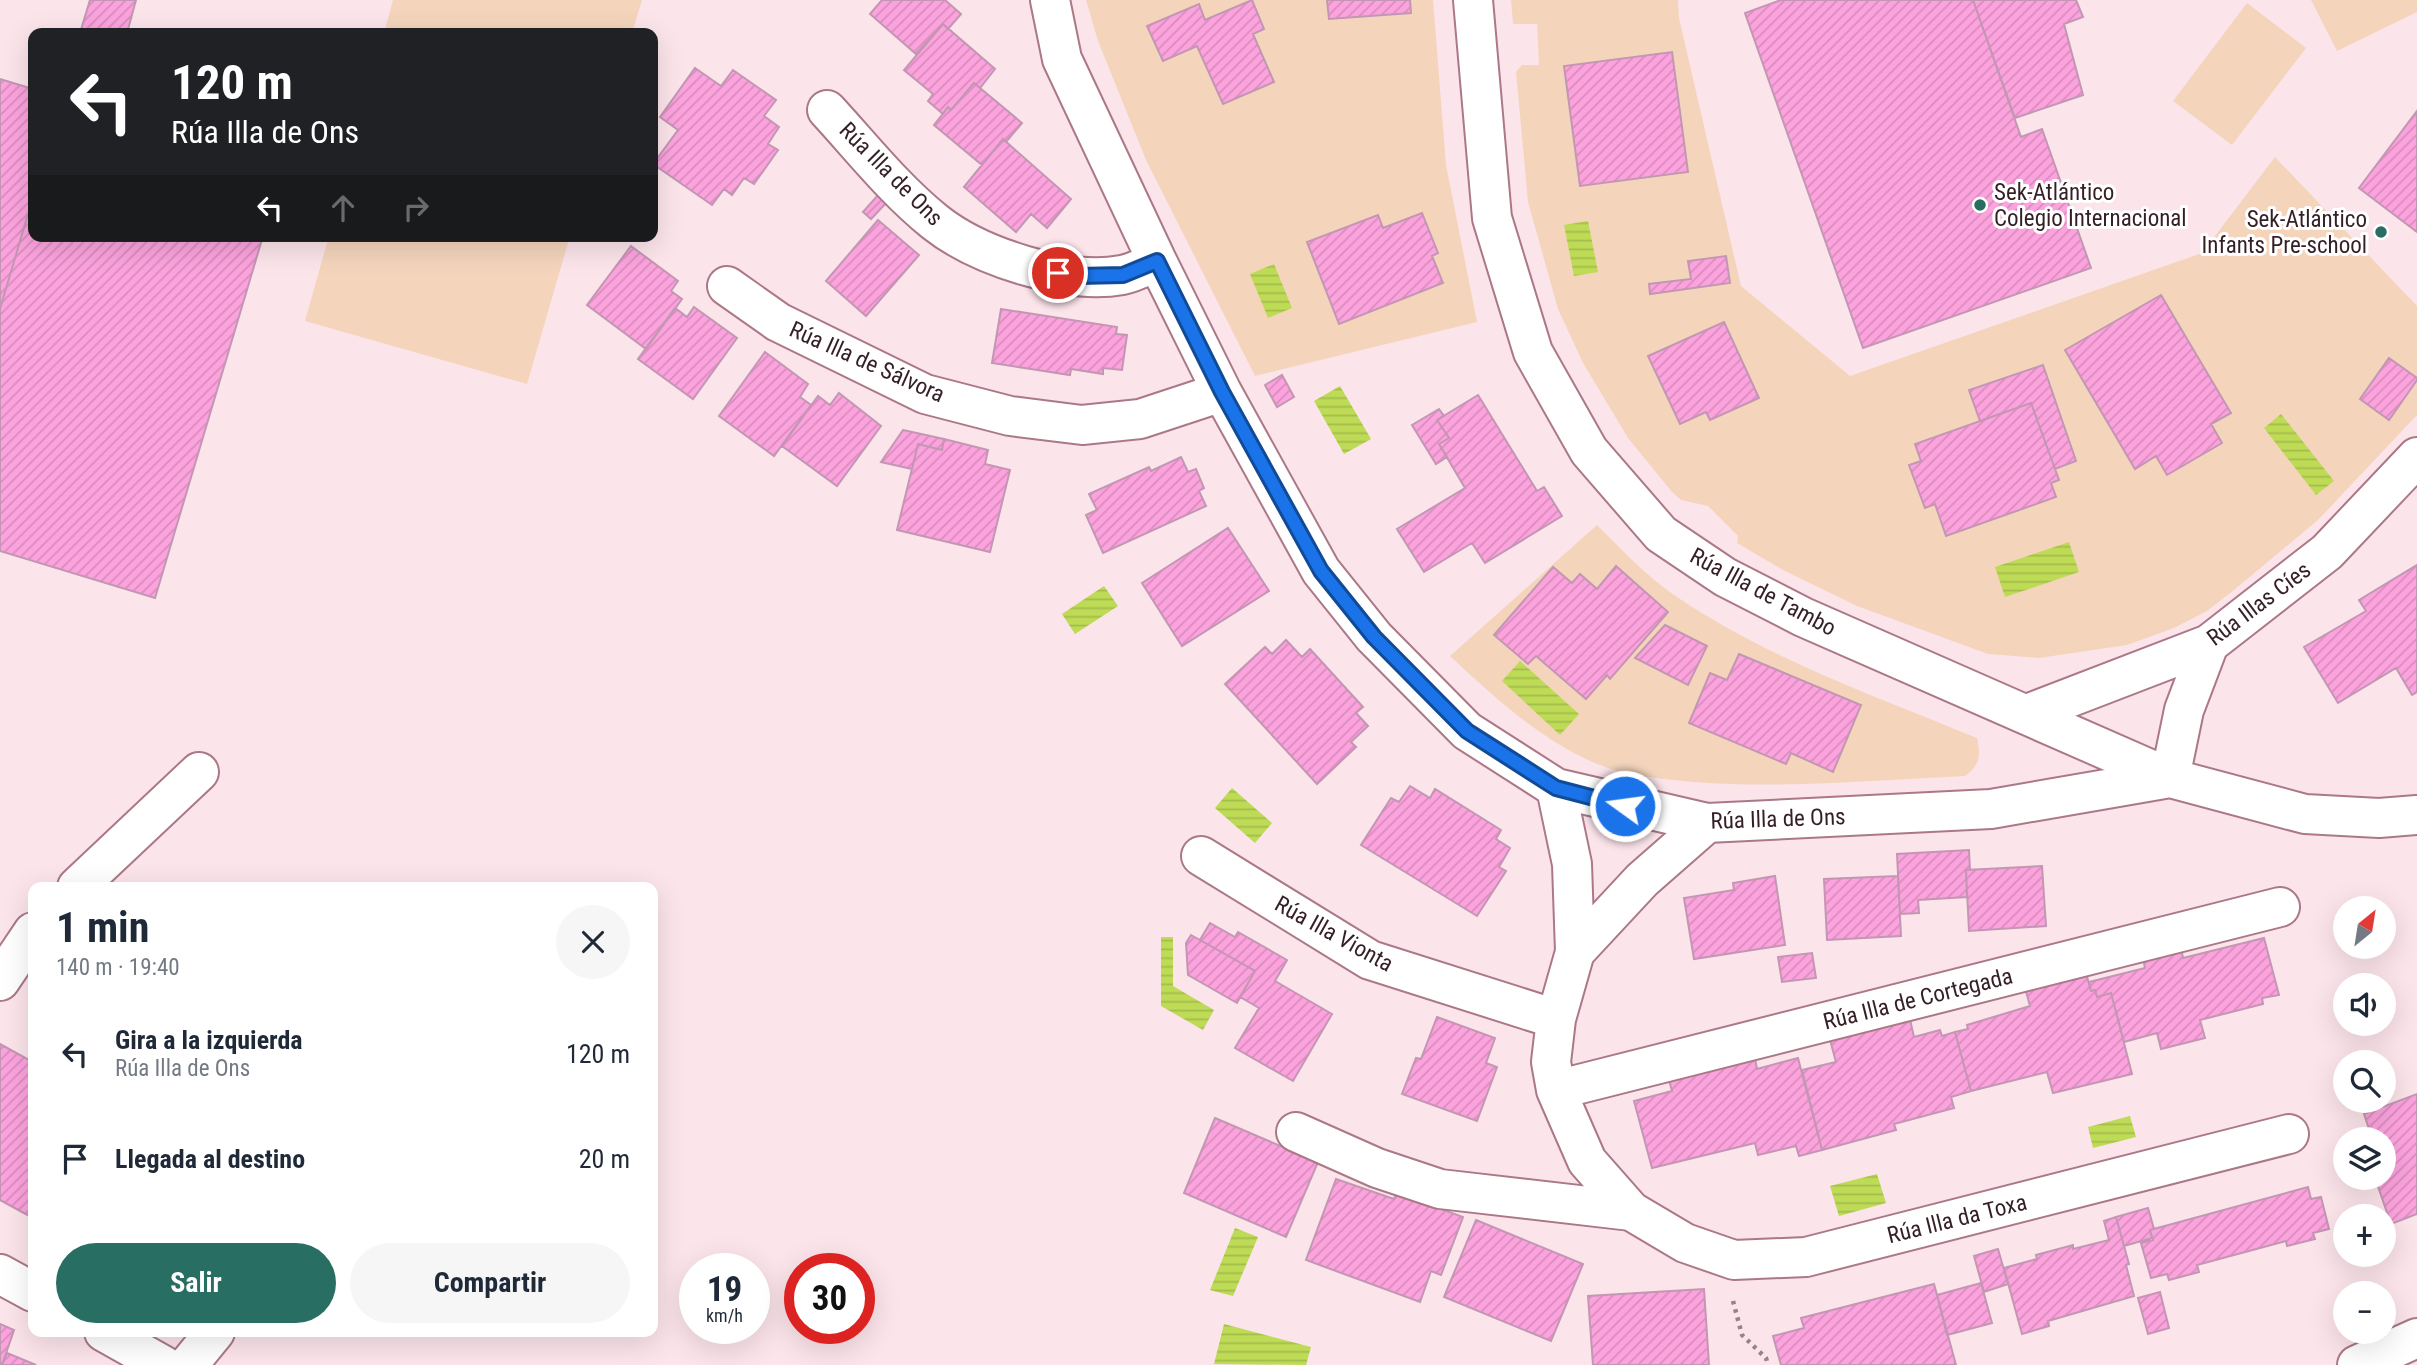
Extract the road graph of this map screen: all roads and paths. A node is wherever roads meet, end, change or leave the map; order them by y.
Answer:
1 (1050, 0) edge
2 (1473, 0) edge
3 (827, 110) dead end
4 (1157, 261) junction
5 (727, 286) dead end
6 (1222, 392) junction
7 (2417, 457) edge
8 (2209, 644) junction
9 (2027, 714) junction
10 (199, 772) dead end
11 (2170, 778) junction
12 (1556, 788) junction
13 (2417, 815) edge
14 (1707, 824) junction
15 (1201, 856) dead end
16 (82, 882) edge
17 (2280, 907) dead end
18 (28, 939) edge
19 (1575, 952) junction
20 (0, 981) edge
21 (1556, 1019) junction
22 (1556, 1090) junction
23 (1296, 1132) dead end
24 (2289, 1134) dead end
25 (1631, 1211) junction
26 (0, 1274) edge
27 (28, 1289) edge
28 (1730, 1291) dead end
29 (113, 1337) edge
30 (211, 1337) edge
31 (2417, 1338) edge
32 (163, 1365) edge
33 (188, 1365) edge
34 (1768, 1365) edge
35 (2357, 1365) edge

1 - 4 street, Rúa Illa de Ons
2 - 9 street, Rúa Illa de Tambo
3 - 4 street, Rúa Illa de Ons
4 - 6 street, Rúa Illa de Ons
5 - 6 street, Rúa Illa de Sálvora
6 - 12 street, Rúa Illa de Ons
7 - 8 street, Rúa Illas Cíes
8 - 9 street, Rúa Illas Cíes
8 - 11 street
9 - 11 street, Rúa Illa de Tambo
10 - 16 street
11 - 13 street, Rúa Illa de Tambo
11 - 14 street, Rúa Illa de Ons
12 - 14 street, Rúa Illa de Ons
12 - 19 street
14 - 19 street
15 - 21 street, Rúa Illa Vionta
17 - 22 street, Rúa Illa de Cortegada
18 - 20 street
19 - 21 street
21 - 22 street
22 - 25 street
23 - 25 street
24 - 25 street, Rúa Illa da Toxa
26 - 27 street
28 - 34 path
29 - 32 street
30 - 33 street
31 - 35 street

